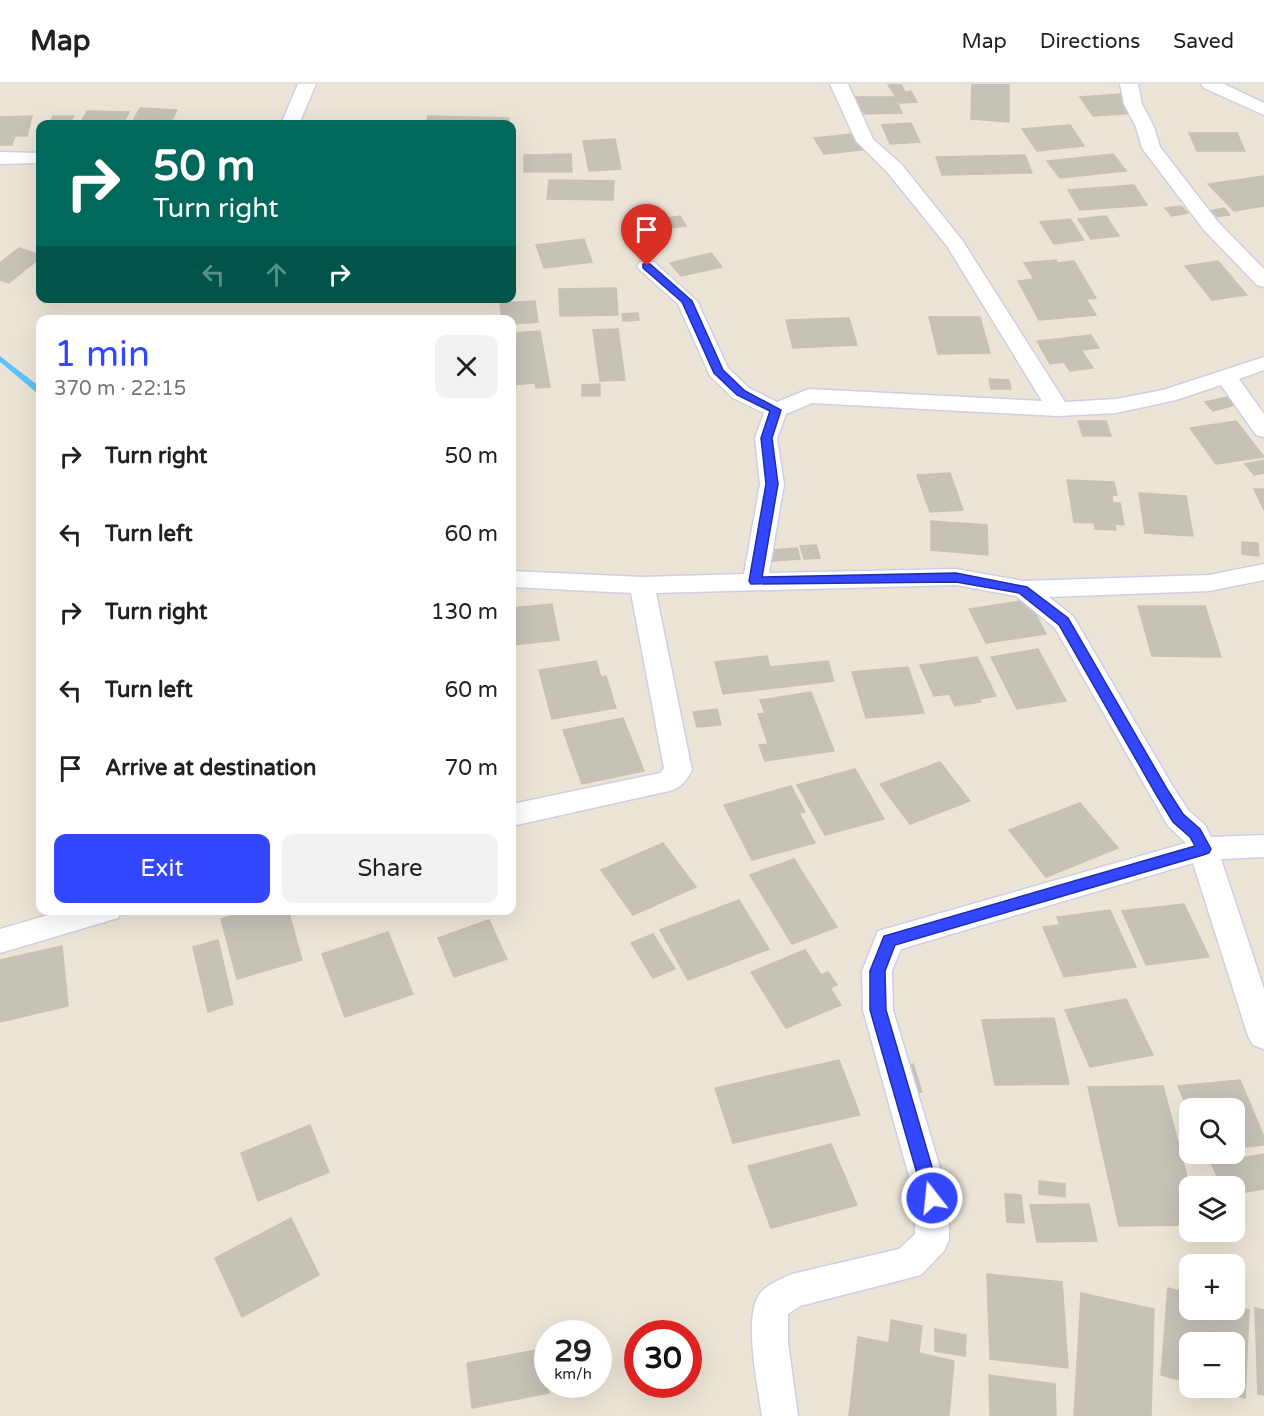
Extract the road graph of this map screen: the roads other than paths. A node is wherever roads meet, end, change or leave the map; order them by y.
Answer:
1 (307, 84) edge
2 (839, 84) edge
3 (1129, 84) edge
4 (1210, 84) edge
5 (1264, 110) edge
6 (292, 120) edge
7 (0, 158) edge
8 (36, 158) edge
9 (647, 266) dead end
10 (1264, 281) edge
11 (1264, 363) edge
12 (1225, 375) junction
13 (776, 410) junction
14 (1058, 410) junction
15 (1264, 430) edge
16 (1264, 572) edge
17 (516, 579) edge
18 (755, 581) junction
19 (642, 585) junction
20 (1023, 590) junction
21 (516, 815) edge
22 (1264, 846) edge
23 (1203, 849) junction
24 (91, 915) edge
25 (0, 941) edge
26 (1264, 1036) edge
27 (780, 1416) edge

1 - 6 street
2 - 14 street
3 - 10 street
4 - 5 street
7 - 8 street
9 - 13 street
11 - 12 street
12 - 14 street
12 - 15 street
13 - 14 street
13 - 18 street
16 - 20 street
17 - 19 street
18 - 19 street
18 - 20 street
19 - 21 street
20 - 23 street
22 - 23 street
23 - 26 street
23 - 27 street
24 - 25 street

